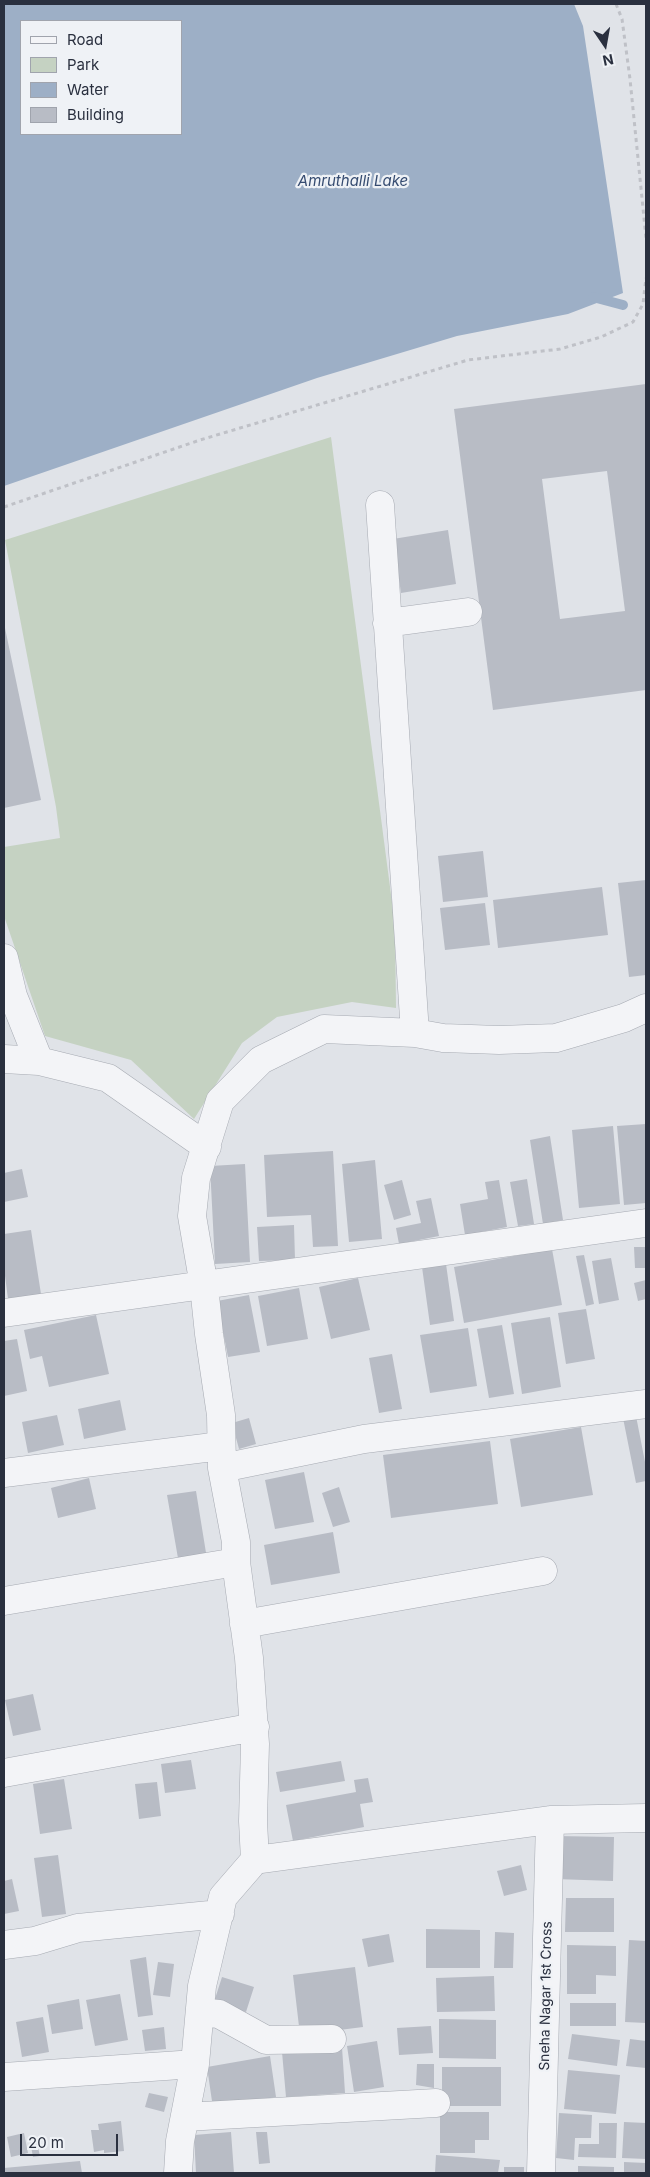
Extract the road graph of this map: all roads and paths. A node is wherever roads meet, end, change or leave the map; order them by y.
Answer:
1 (616, 4) edge
2 (646, 238) edge
3 (646, 278) edge
4 (380, 505) dead end
5 (4, 507) edge
6 (468, 612) dead end
7 (387, 623) junction
8 (4, 958) edge
9 (646, 1008) edge
10 (415, 1033) junction
11 (4, 1059) edge
12 (39, 1061) junction
13 (207, 1147) junction
14 (646, 1223) edge
15 (204, 1286) junction
16 (4, 1312) edge
17 (646, 1404) edge
18 (222, 1457) junction
19 (4, 1472) edge
20 (236, 1562) junction
21 (543, 1571) dead end
22 (4, 1601) edge
23 (244, 1624) junction
24 (255, 1727) junction
25 (4, 1773) edge
26 (646, 1818) edge
27 (550, 1820) junction
28 (255, 1860) junction
29 (220, 1914) junction
30 (4, 1945) edge
31 (200, 2012) junction
32 (332, 2039) dead end
33 (195, 2064) junction
34 (4, 2077) edge
35 (436, 2103) dead end
36 (185, 2117) junction
37 (178, 2173) edge
38 (541, 2173) edge

1 - 2 path
3 - 5 path
4 - 7 street
6 - 7 street
7 - 10 street
8 - 12 street
9 - 10 street
10 - 13 street
11 - 12 street
12 - 13 street
13 - 15 street
14 - 15 street
15 - 16 street
15 - 18 street
17 - 18 street
18 - 19 street
18 - 20 street
20 - 22 street
20 - 23 street
21 - 23 street
23 - 24 street
24 - 25 street
24 - 28 street
26 - 27 street
27 - 28 street
27 - 38 street, Sneha Nagar 1st Cross
28 - 29 street
29 - 30 street
29 - 31 street
31 - 32 street
31 - 33 street
33 - 34 street
33 - 36 street
35 - 36 street
36 - 37 street

